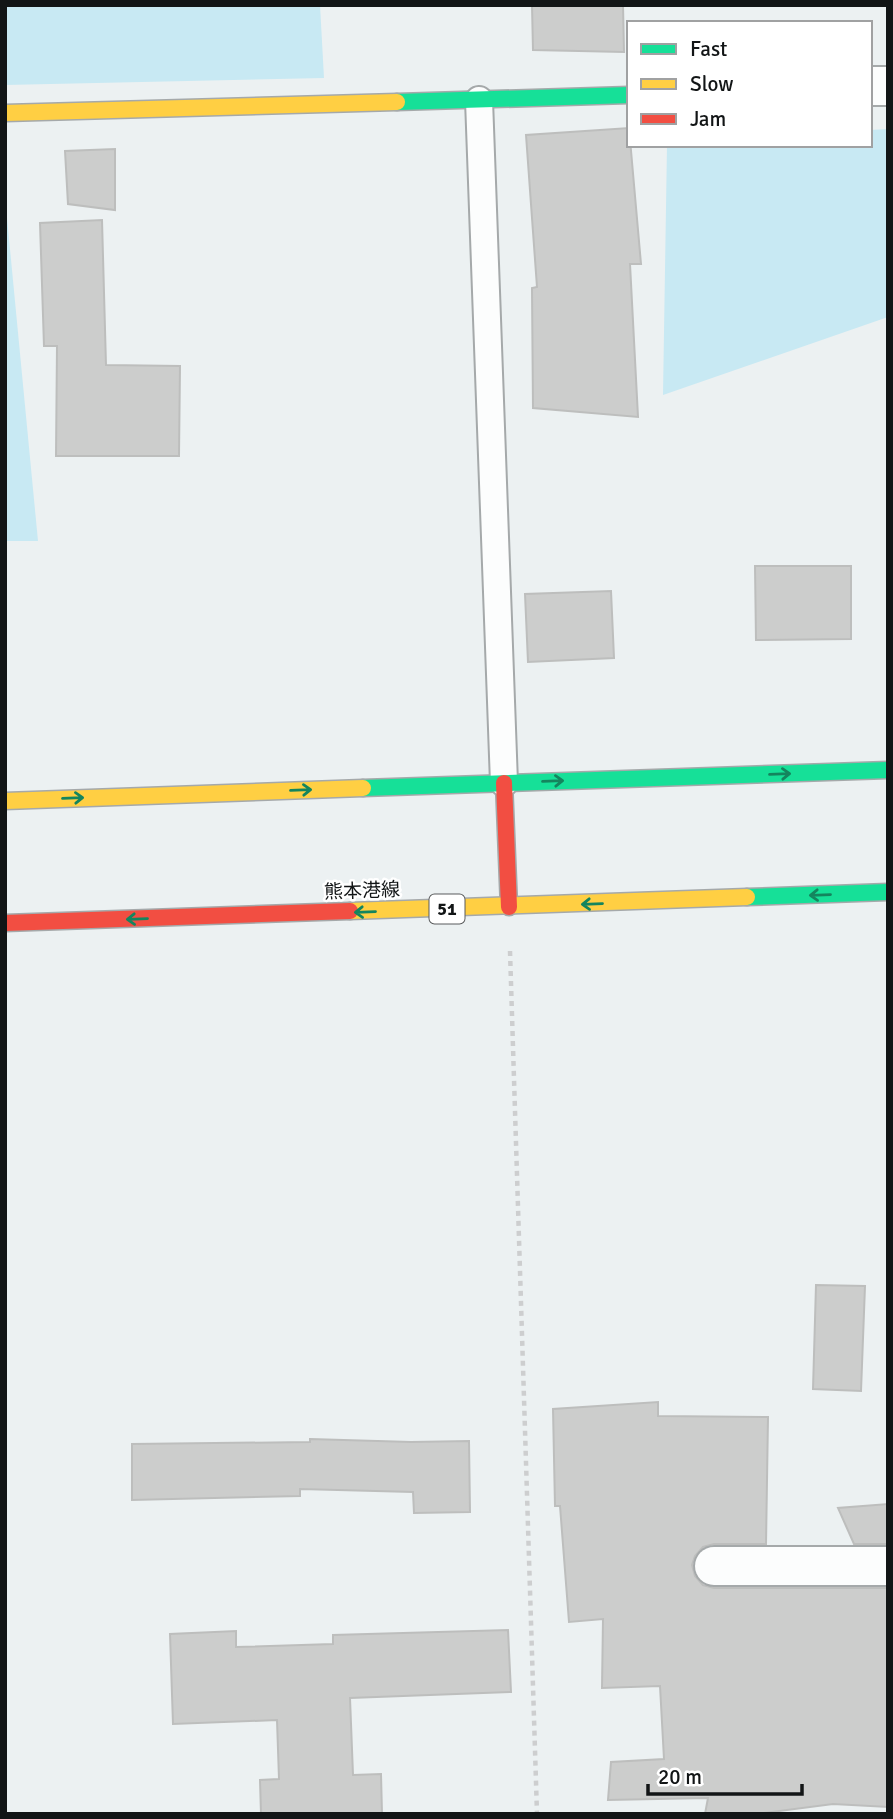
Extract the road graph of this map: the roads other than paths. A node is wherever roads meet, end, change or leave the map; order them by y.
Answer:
1 (627, 94) edge
2 (479, 100) junction
3 (5, 113) edge
4 (888, 770) edge
5 (504, 783) junction
6 (5, 801) edge
7 (888, 892) edge
8 (509, 907) junction
9 (5, 923) edge
10 (714, 1566) dead end
11 (888, 1566) edge

1 - 2 main road
2 - 3 main road
2 - 5 lane
5 -> 4 main road
6 -> 5 main road
5 - 8 main road
7 -> 8 main road, 熊本港線 / 51
8 -> 9 main road, 熊本港線 / 51
10 - 11 street

